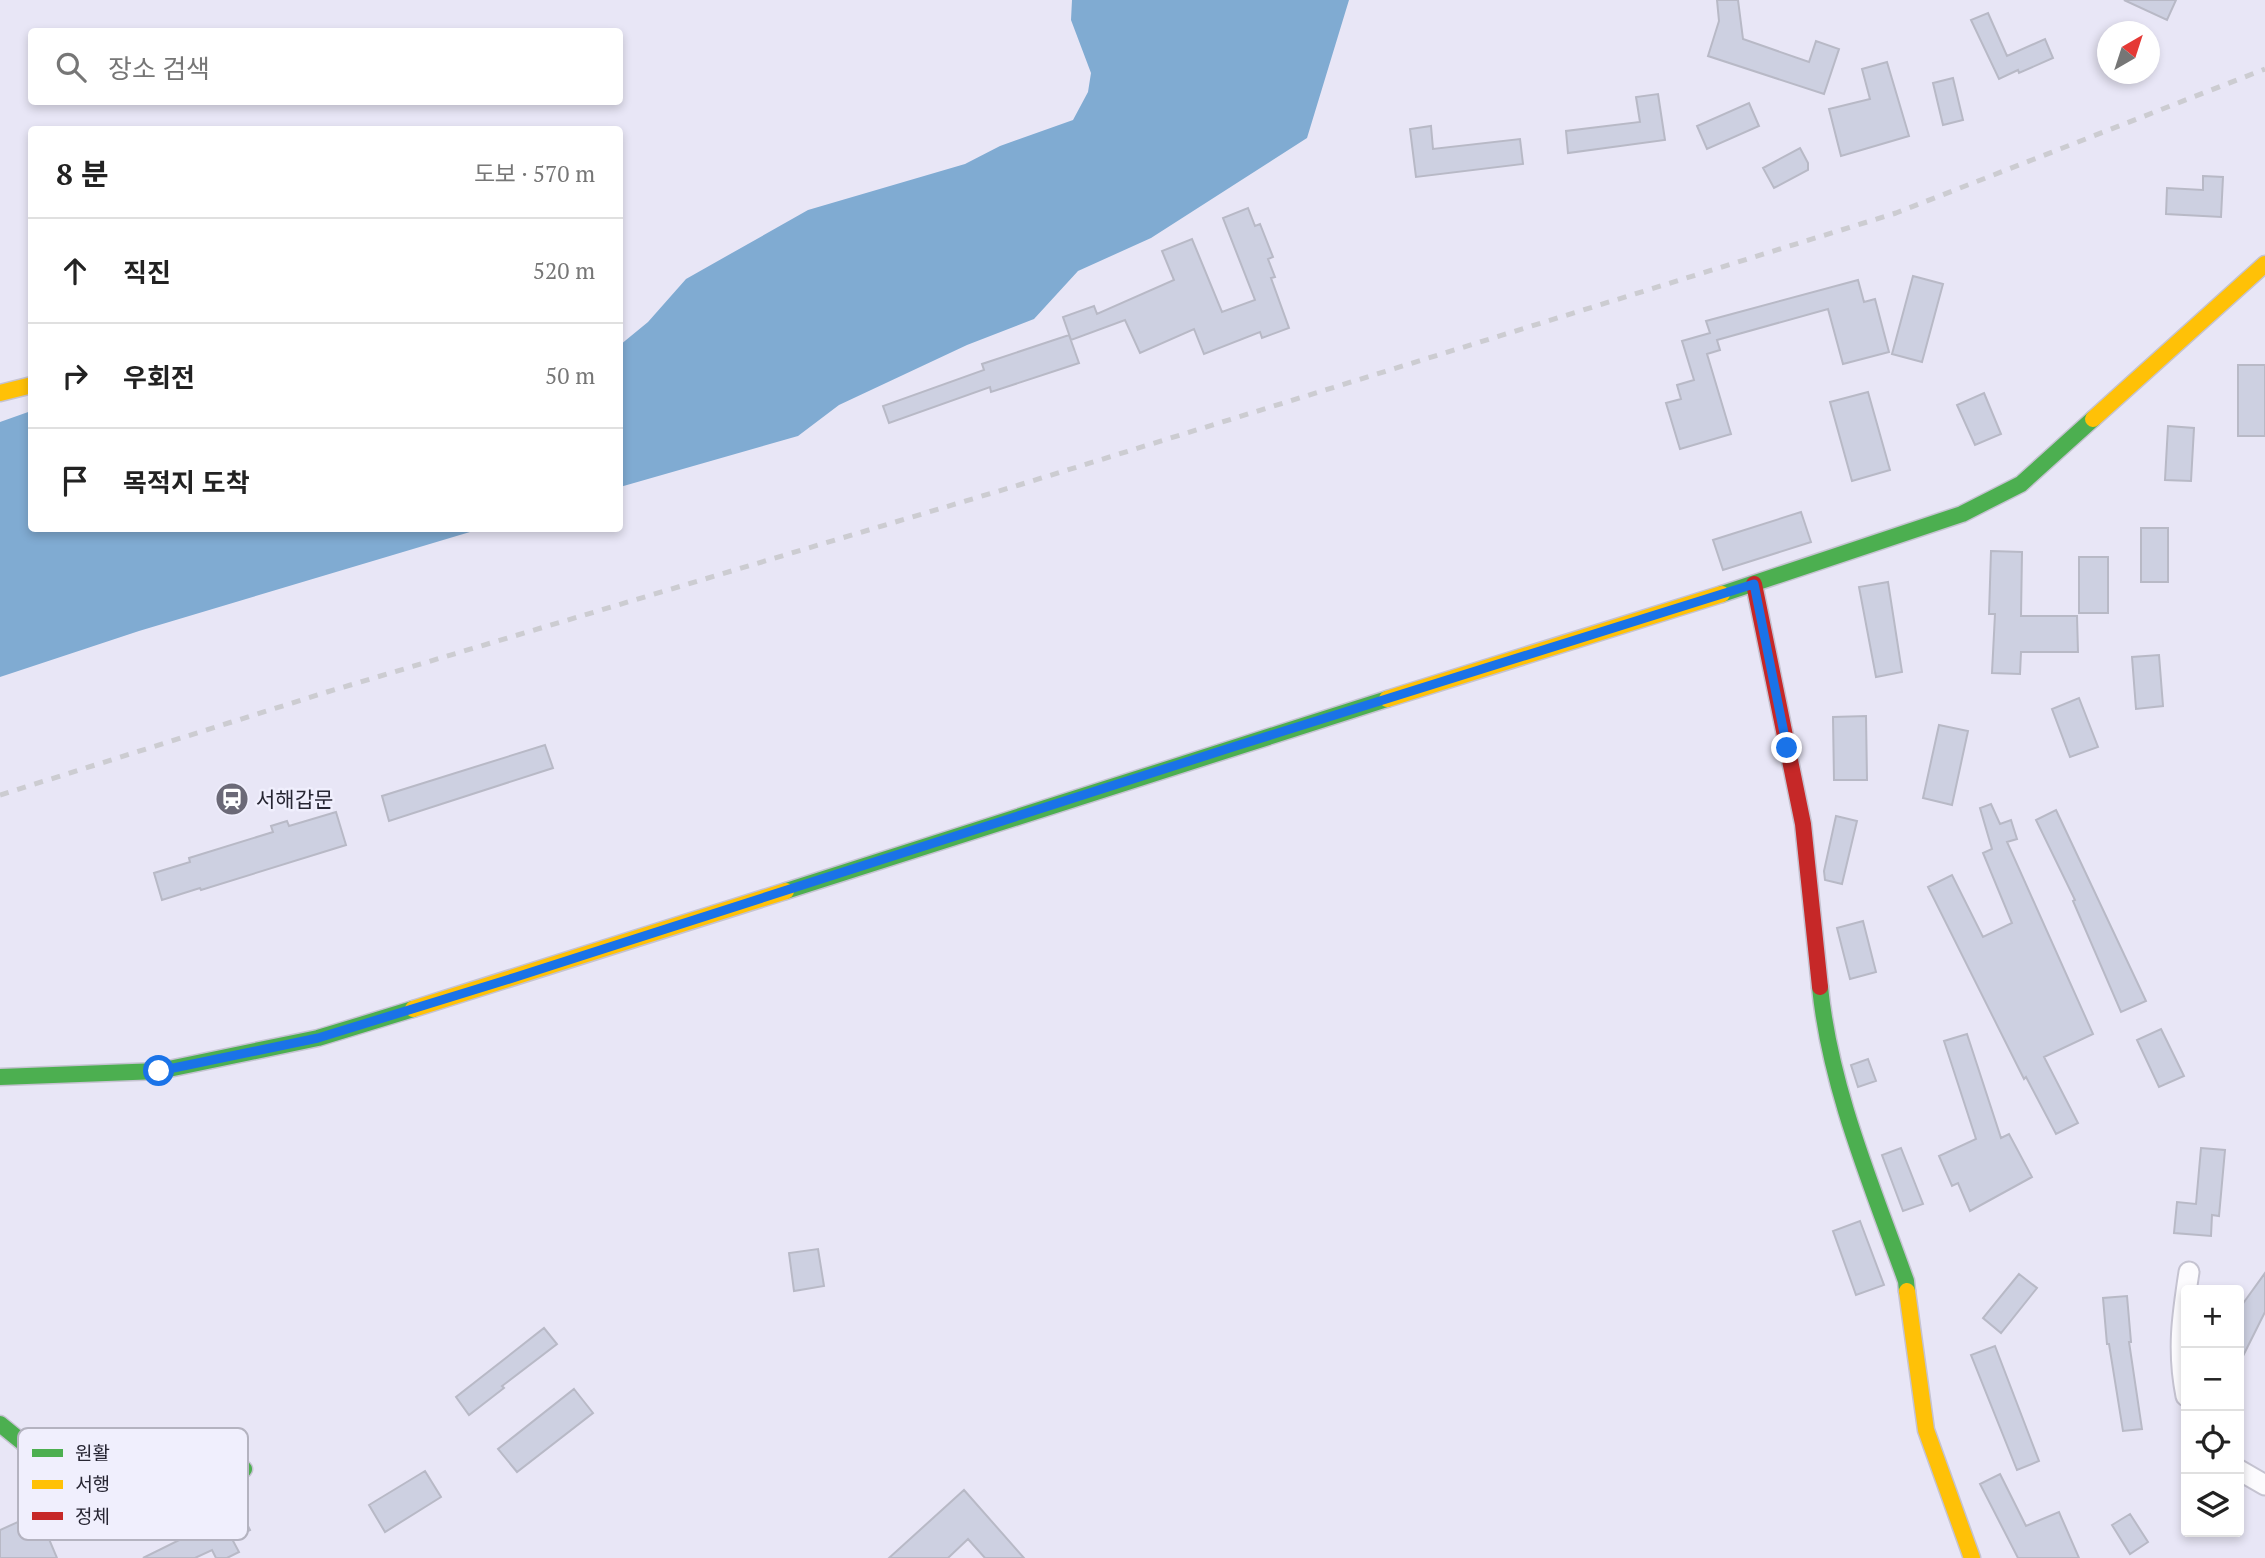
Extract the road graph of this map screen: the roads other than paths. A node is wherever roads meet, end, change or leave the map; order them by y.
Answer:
1 (2265, 264) edge
2 (28, 386) edge
3 (0, 393) edge
4 (1754, 584) junction
5 (0, 1077) edge
6 (2189, 1272) dead end
7 (2181, 1348) edge
8 (0, 1424) edge
9 (18, 1439) edge
10 (2244, 1473) edge
11 (2265, 1485) edge
12 (1972, 1558) edge

1 - 4 main road
2 - 3 main road
4 - 5 main road
4 - 12 main road
6 - 7 street
8 - 9 main road
10 - 11 street

